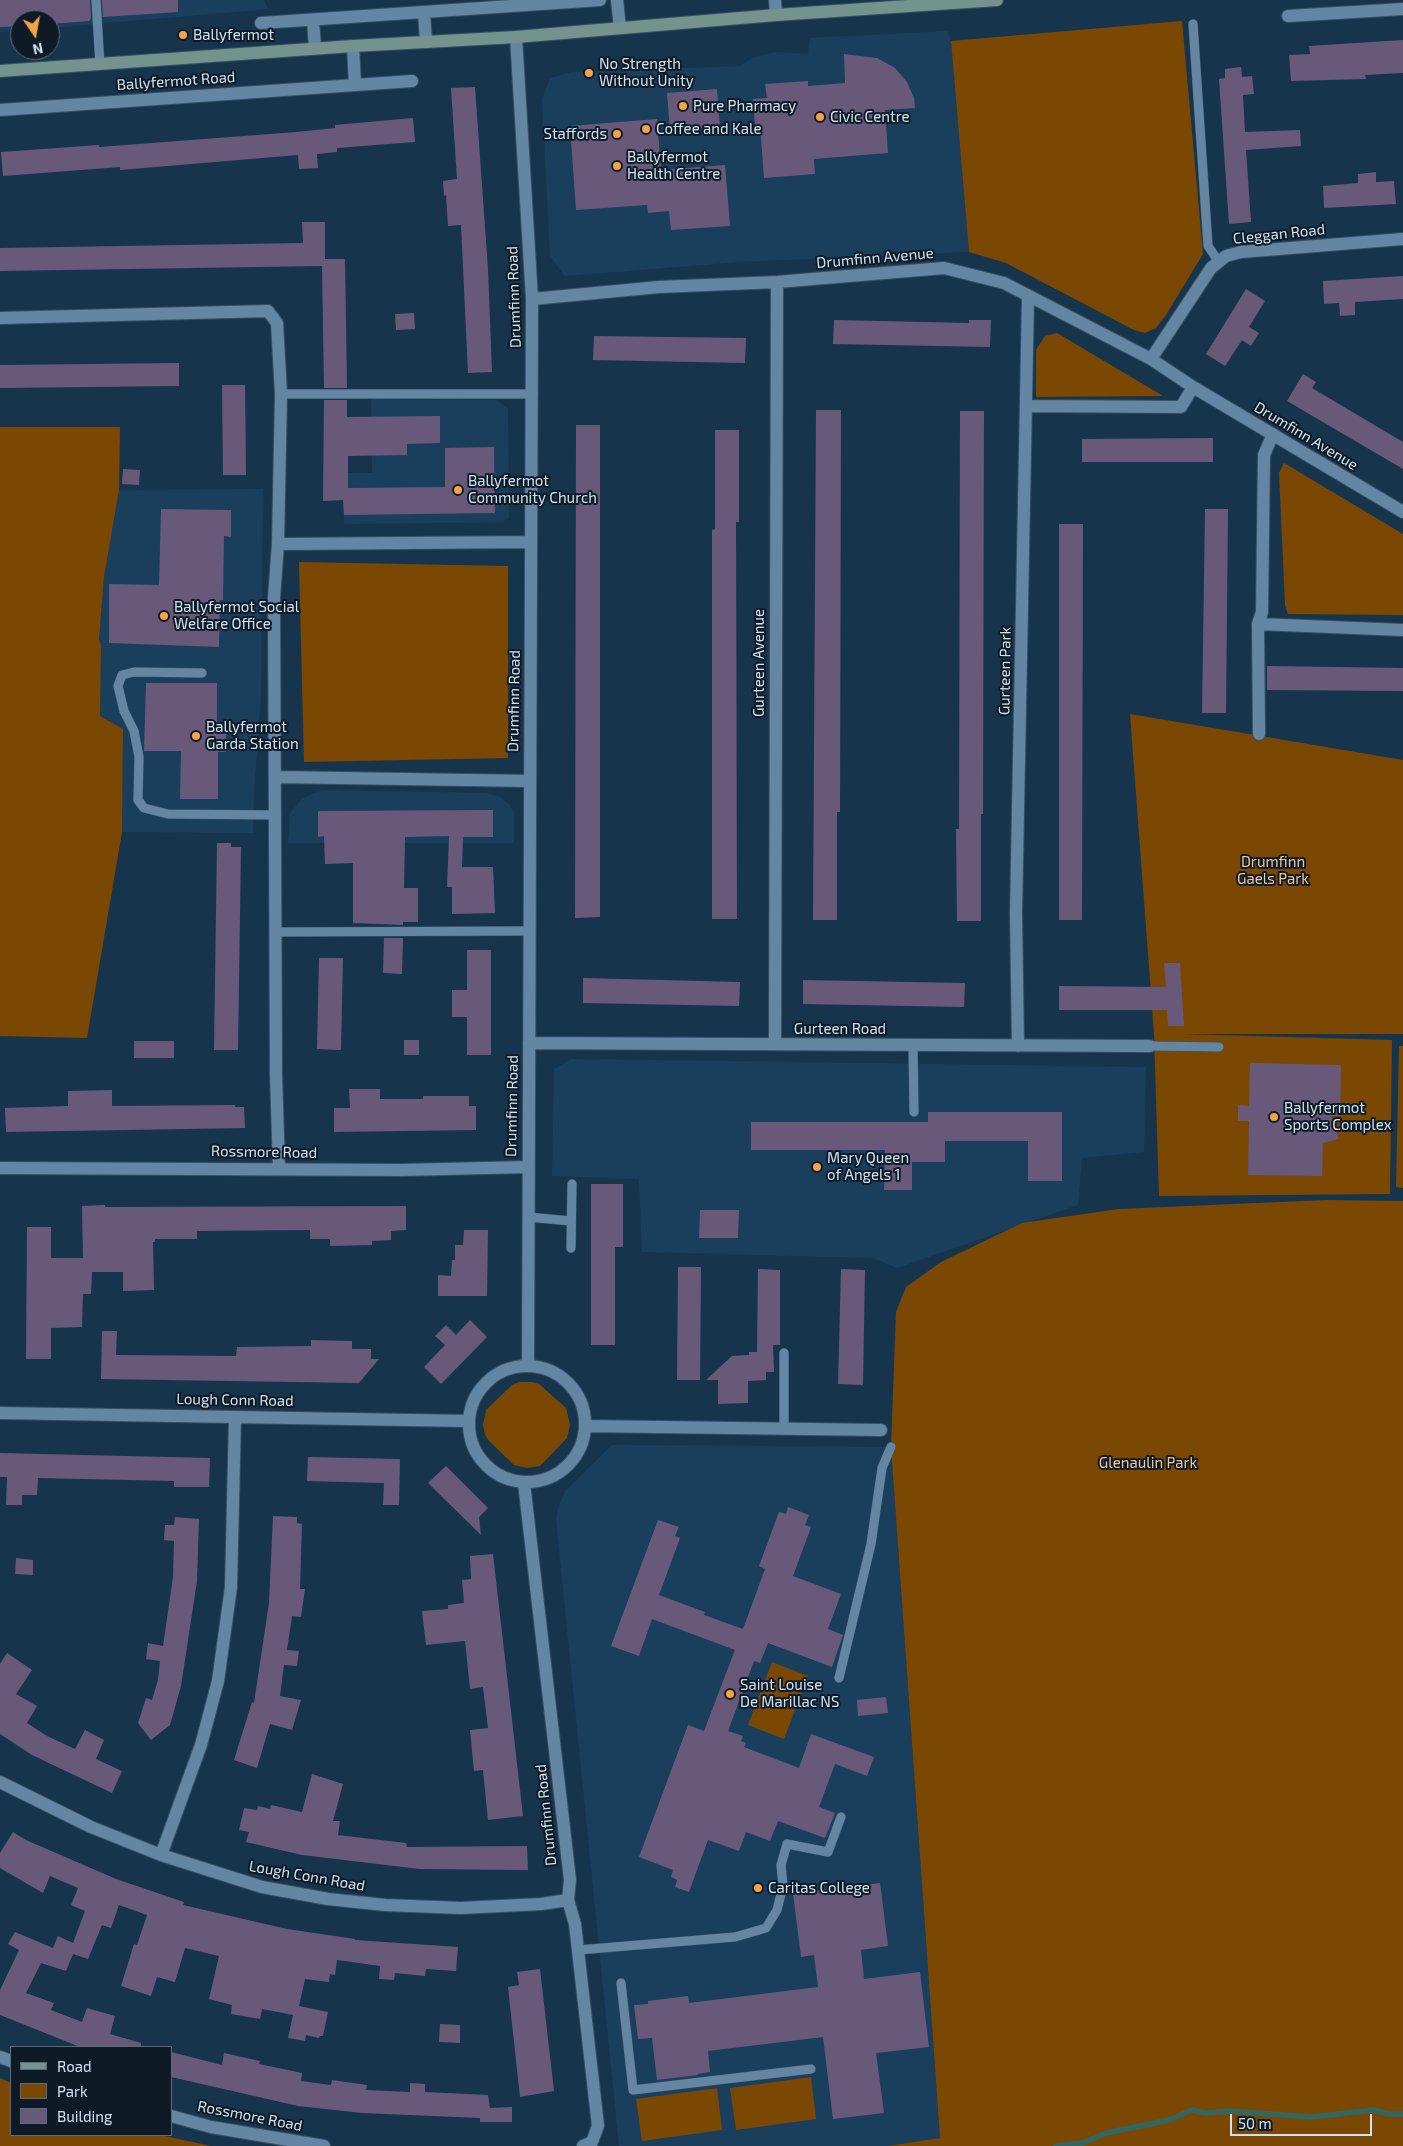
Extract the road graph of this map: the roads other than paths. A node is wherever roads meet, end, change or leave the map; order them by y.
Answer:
1 (96, 0) edge
2 (600, 0) edge
3 (617, 0) edge
4 (775, 0) edge
5 (997, 0) edge
6 (869, 4) edge
7 (1358, 6) edge
8 (1403, 8) edge
9 (424, 12) junction
10 (776, 15) junction
11 (1288, 16) dead end
12 (312, 20) junction
13 (261, 23) dead end
14 (1193, 24) dead end
15 (620, 28) junction
16 (516, 37) junction
17 (426, 42) junction
18 (353, 46) junction
19 (315, 48) junction
20 (100, 64) junction
21 (0, 71) edge
22 (412, 81) dead end
23 (355, 85) junction
24 (0, 110) edge
25 (1403, 239) edge
26 (1219, 262) junction
27 (777, 282) junction
28 (1028, 297) junction
29 (532, 299) junction
30 (0, 318) edge
31 (1151, 359) junction
32 (1193, 387) junction
33 (281, 394) junction
34 (533, 394) junction
35 (1026, 406) junction
36 (1273, 434) junction
37 (1403, 512) edge
38 (531, 542) junction
39 (278, 544) junction
40 (1258, 624) junction
41 (1403, 630) edge
42 (202, 673) dead end
43 (1259, 734) dead end
44 (276, 777) junction
45 (530, 781) junction
46 (276, 815) junction
47 (529, 931) junction
48 (276, 932) junction
49 (529, 1043) junction
50 (775, 1044) junction
51 (913, 1045) junction
52 (1018, 1046) junction
53 (1150, 1046) joint
54 (1219, 1047) dead end
55 (914, 1112) dead end
56 (528, 1167) junction
57 (0, 1168) edge
58 (279, 1169) junction
59 (572, 1184) dead end
60 (528, 1217) junction
61 (571, 1221) junction
62 (571, 1248) dead end
63 (784, 1353) dead end
64 (528, 1366) junction
65 (0, 1413) edge
66 (235, 1417) junction
67 (468, 1421) junction
68 (585, 1426) junction
69 (784, 1428) junction
70 (881, 1430) dead end
71 (891, 1447) dead end
72 (524, 1482) junction
73 (839, 1678) dead end
74 (0, 1782) edge
75 (841, 1818) dead end
76 (161, 1855) junction
77 (568, 1900) junction
78 (578, 1950) junction
79 (621, 1983) dead end
80 (811, 2069) dead end
81 (172, 2116) edge
82 (587, 2144) edge
83 (324, 2146) edge

1 - 20 lane
2 - 9 street
3 - 15 street
4 - 10 street
5 - 6 main road, Ballyfermot Road
6 - 10 main road, Ballyfermot Road
7 - 8 street
7 - 11 street
9 - 12 street
9 - 17 street
10 - 15 main road, Ballyfermot Road
12 - 13 street
12 - 19 street
14 - 26 lane
15 - 16 main road, Ballyfermot Road
16 - 17 main road, Ballyfermot Road
16 - 29 street, Drumfinn Road
17 - 18 main road, Ballyfermot Road
18 - 19 main road, Ballyfermot Road
18 - 23 street
19 - 20 main road, Ballyfermot Road
20 - 21 main road, Ballyfermot Road
22 - 23 street, Ballyfermot Road
23 - 24 street, Ballyfermot Road
25 - 26 street, Cleggan Road
26 - 31 street, Cleggan Road
27 - 28 street, Drumfinn Avenue
27 - 29 street, Drumfinn Avenue
27 - 50 street, Gurteen Avenue
28 - 31 street, Drumfinn Avenue
28 - 35 street, Gurteen Park
29 - 34 street, Drumfinn Road
30 - 33 street
31 - 32 street, Drumfinn Avenue
32 - 35 street
32 - 36 street, Drumfinn Avenue
33 - 34 lane
33 - 39 street
34 - 38 street, Drumfinn Road
35 - 52 street, Gurteen Park
36 - 37 street, Drumfinn Avenue
36 - 40 street
38 - 39 street
38 - 45 street, Drumfinn Road
39 - 44 street
40 - 41 street
40 - 43 street
42 - 46 lane
44 - 45 street
44 - 46 street
45 - 47 street, Drumfinn Road
46 - 48 street
47 - 48 lane
47 - 49 street, Drumfinn Road
48 - 58 street
49 - 50 street, Gurteen Road
49 - 56 street, Drumfinn Road
50 - 51 street, Gurteen Road
51 - 52 street, Gurteen Road
51 - 55 lane
52 - 53 street, Gurteen Road
53 - 54 lane
56 - 58 street, Rossmore Road
56 - 60 street, Drumfinn Road
57 - 58 street, Rossmore Road
59 - 61 lane
60 - 61 lane
60 - 64 street, Drumfinn Road
61 - 62 lane
63 - 69 lane
64 - 67 street
64 - 68 street
65 - 66 street, Lough Conn Road
66 - 67 street, Lough Conn Road
66 - 76 street
67 - 72 street
68 - 69 street
68 - 72 street
69 - 70 street
71 - 73 lane
72 - 77 street, Drumfinn Road
74 - 76 street, Lough Conn Road
75 - 78 lane
76 - 77 street, Lough Conn Road
77 - 78 street, Drumfinn Road
78 - 82 street, Drumfinn Road
79 - 80 lane
81 - 83 street, Rossmore Road

